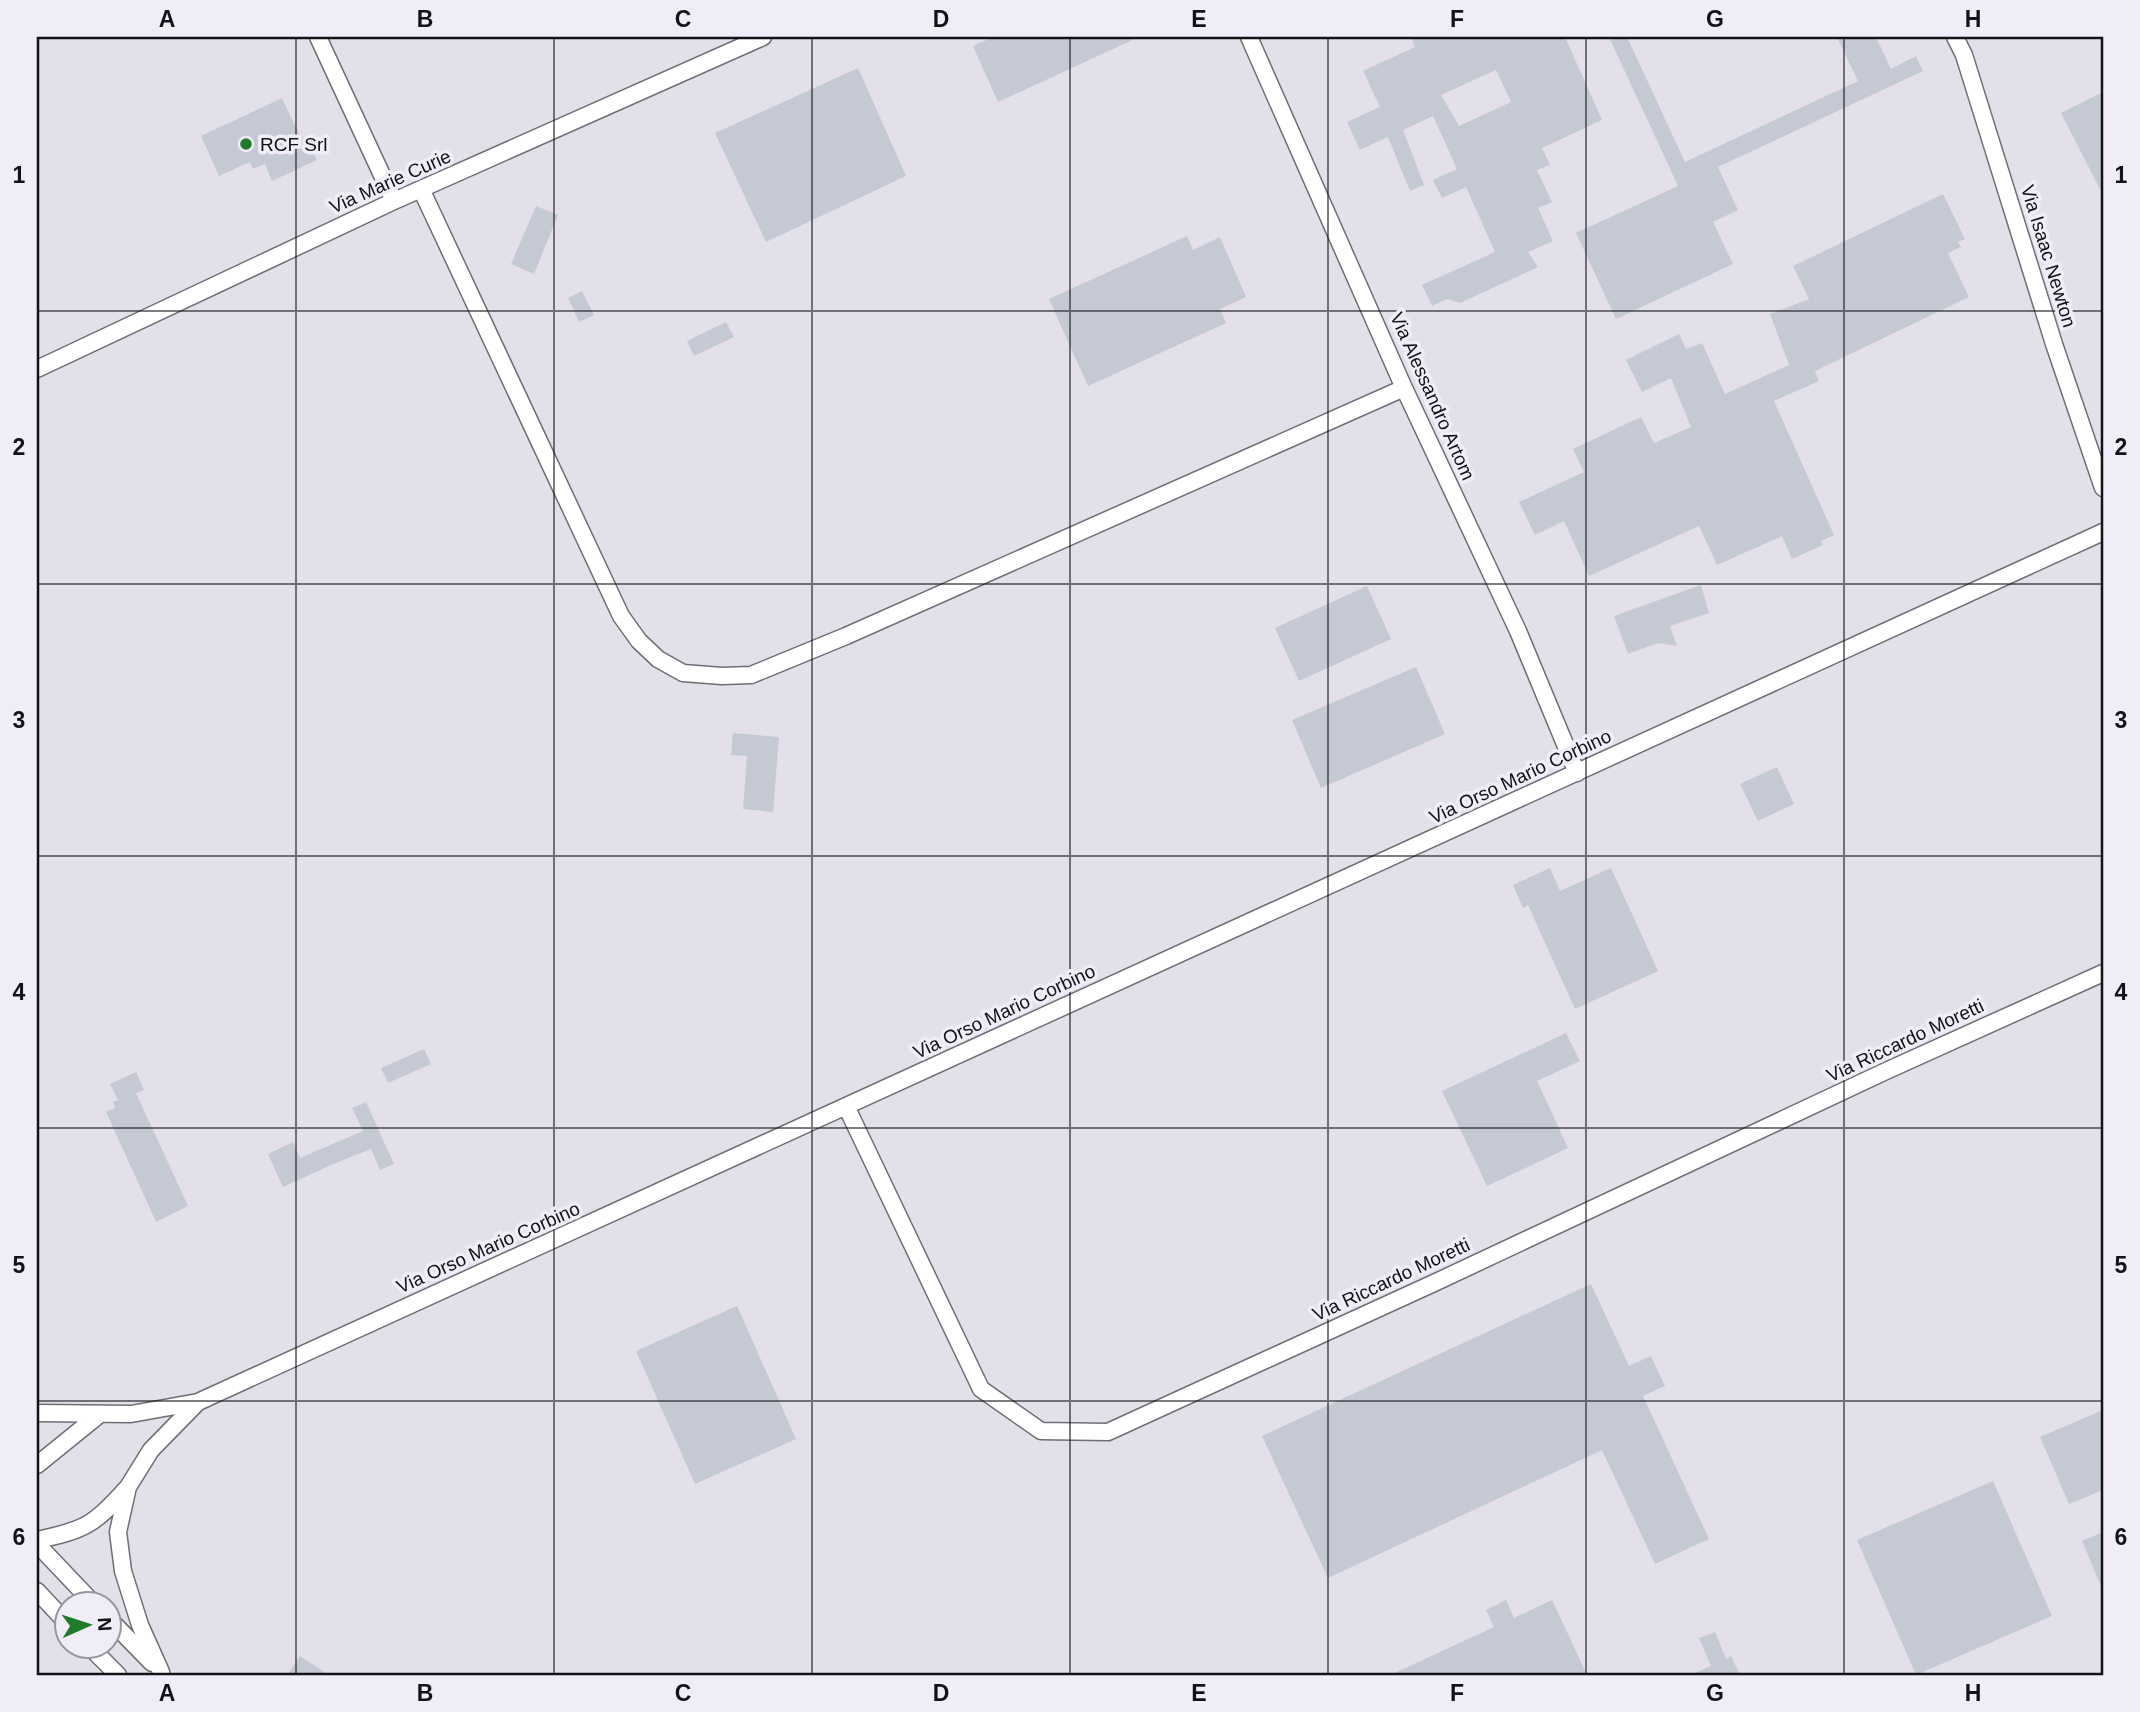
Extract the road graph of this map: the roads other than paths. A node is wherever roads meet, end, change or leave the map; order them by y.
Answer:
1 (318, 37) edge
2 (763, 37) edge
3 (1249, 37) edge
4 (1955, 37) edge
5 (421, 190) junction
6 (394, 201) junction
7 (37, 369) edge
8 (1404, 388) junction
9 (2103, 488) edge
10 (2103, 532) edge
11 (1577, 773) junction
12 (2103, 973) edge
13 (846, 1107) junction
14 (198, 1402) junction
15 (37, 1413) edge
16 (100, 1415) junction
17 (37, 1465) edge
18 (128, 1487) junction
19 (37, 1542) edge
20 (81, 1590) edge
21 (37, 1591) edge
22 (52, 1607) edge
23 (122, 1633) edge
24 (103, 1660) edge
25 (162, 1674) edge
26 (118, 1675) edge

1 - 6 street
2 - 5 street, Via Marie Curie
3 - 8 street, Via Alessandro Artom
4 - 9 street, Via Isaac Newton
5 - 6 street, Via Marie Curie
5 - 8 street
6 - 7 street, Via Marie Curie
8 - 11 street, Via Alessandro Artom
10 - 11 street, Via Orso Mario Corbino
11 - 13 street, Via Orso Mario Corbino
12 - 13 street, Via Riccardo Moretti
13 - 14 street, Via Orso Mario Corbino
14 - 16 street
14 - 18 street, Via Orso Mario Corbino
15 - 16 street
16 - 17 street
18 - 19 street
18 - 25 street, Via Orso Mario Corbino
19 - 20 street
21 - 22 street
23 - 25 street
24 - 26 street

